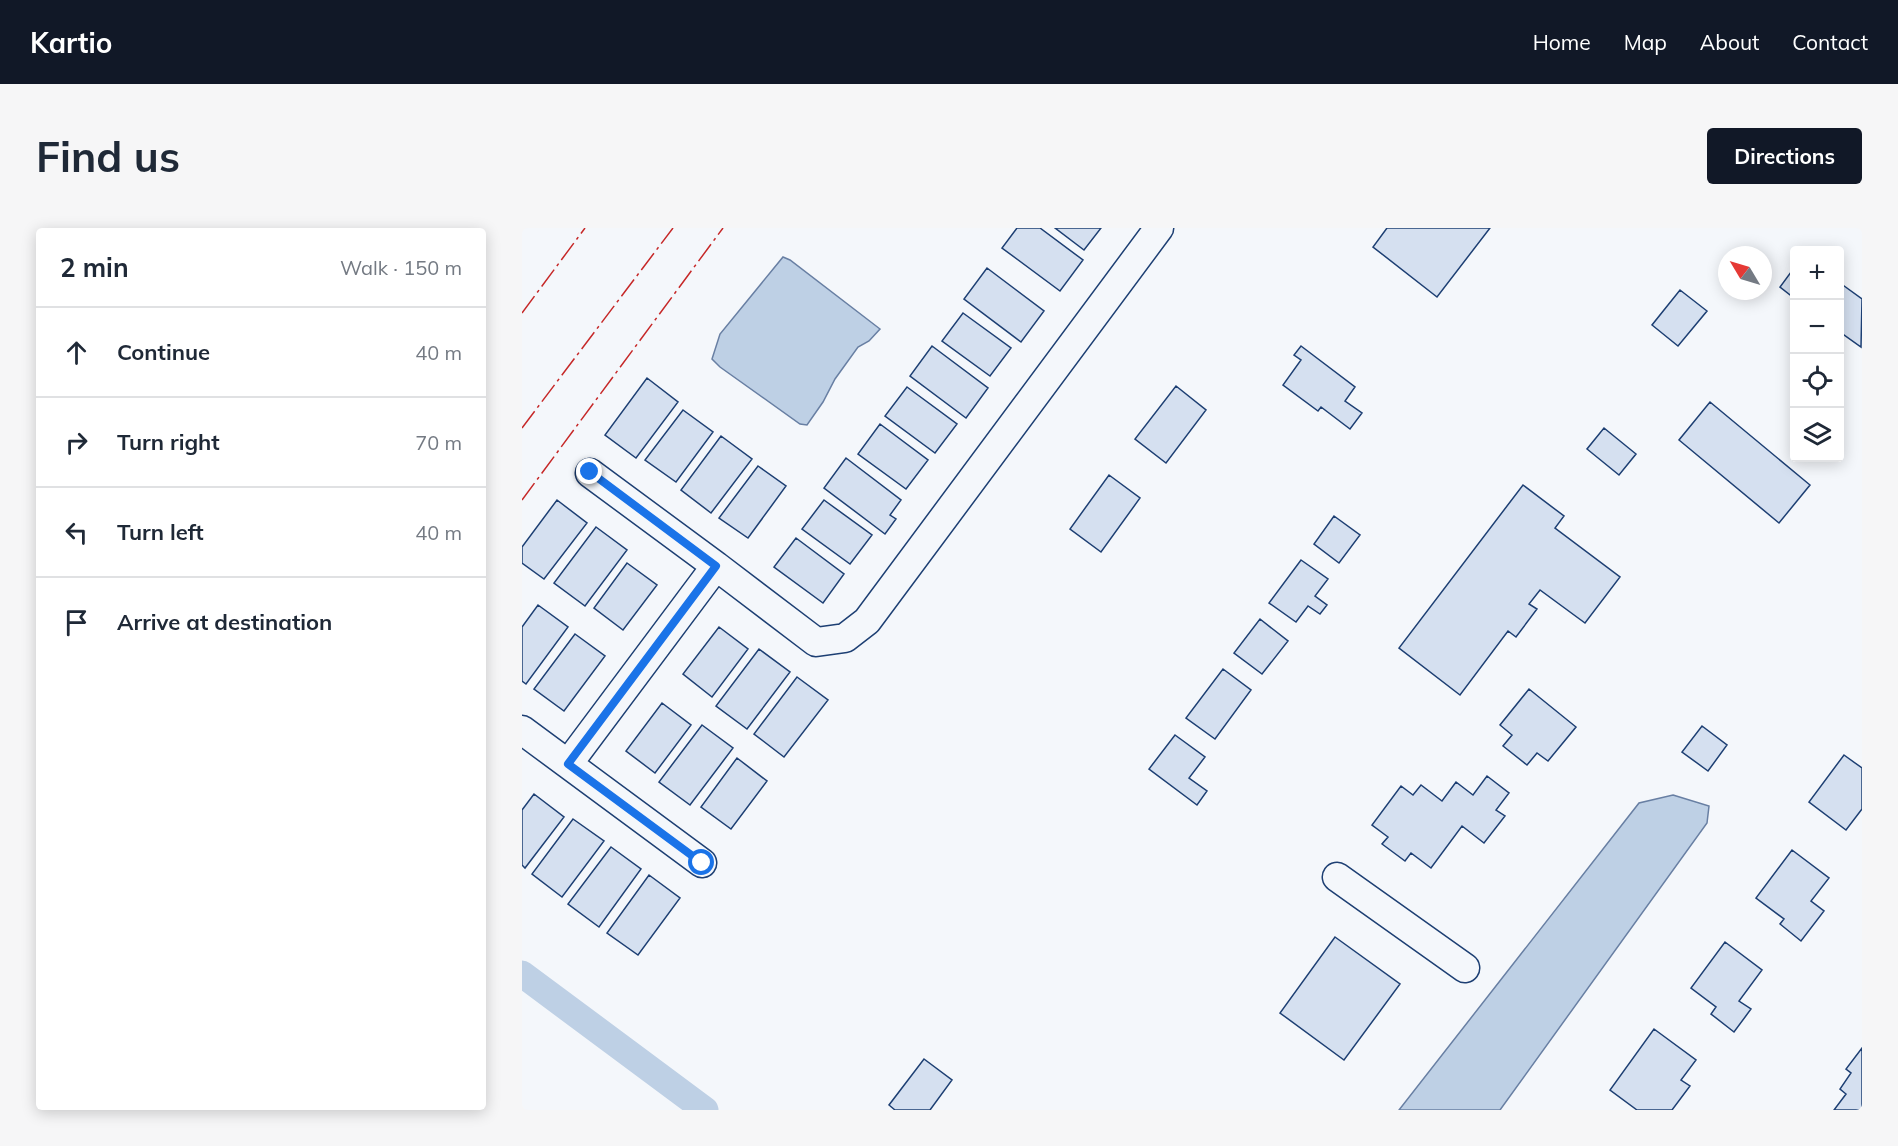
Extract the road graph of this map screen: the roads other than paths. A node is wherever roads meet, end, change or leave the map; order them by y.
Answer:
1 (1159, 228) edge
2 (590, 472) dead end
3 (716, 566) junction
4 (522, 730) edge
5 (568, 764) junction
6 (702, 863) dead end
7 (1337, 877) dead end
8 (1466, 968) dead end

1 - 3 street
2 - 3 street
3 - 5 street
4 - 5 street
5 - 6 street
7 - 8 street

